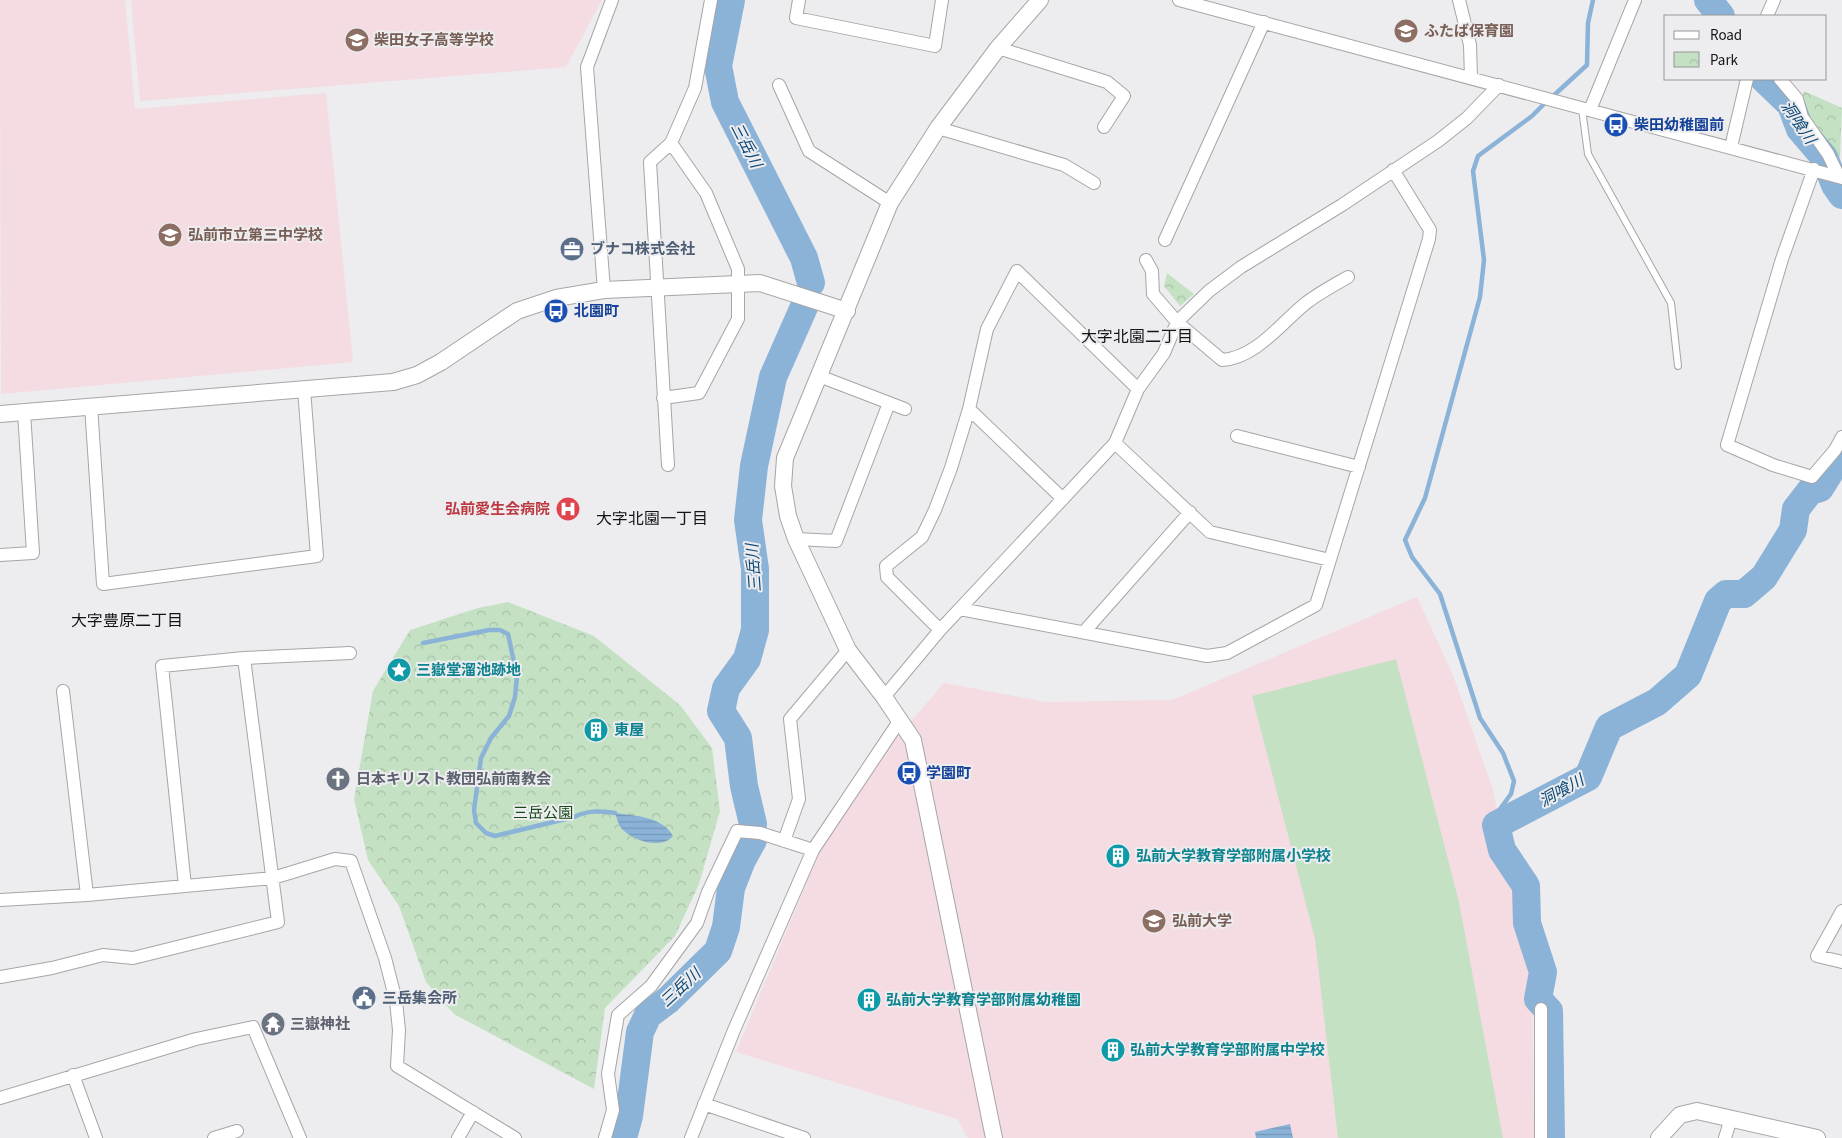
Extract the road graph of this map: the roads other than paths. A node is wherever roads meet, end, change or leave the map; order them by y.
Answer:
1 (612, 0) edge
2 (711, 0) edge
3 (799, 0) edge
4 (942, 0) edge
5 (1040, 0) edge
6 (1178, 0) edge
7 (1459, 0) edge
8 (1635, 0) edge
9 (1774, 0) edge
10 (1205, 3) edge
11 (1767, 15) edge
12 (1264, 22) junction
13 (998, 48) junction
14 (1472, 78) junction
15 (1747, 80) edge
16 (1781, 80) edge
17 (779, 84) dead end
18 (1499, 85) junction
19 (1586, 109) junction
20 (1104, 127) dead end
21 (938, 128) junction
22 (671, 144) junction
23 (1731, 147) junction
24 (1814, 169) junction
25 (1393, 170) junction
26 (1840, 177) edge
27 (1094, 183) dead end
28 (890, 203) junction
29 (1165, 240) dead end
30 (1146, 260) dead end
31 (1348, 277) dead end
32 (737, 283) junction
33 (658, 288) junction
34 (604, 290) junction
35 (847, 310) junction
36 (1177, 322) junction
37 (1678, 366) dead end
38 (819, 376) junction
39 (304, 389) junction
40 (1138, 390) junction
41 (663, 398) junction
42 (889, 403) junction
43 (91, 406) junction
44 (969, 408) junction
45 (904, 409) dead end
46 (24, 412) junction
47 (0, 414) edge
48 (1237, 436) dead end
49 (1842, 437) edge
50 (1115, 442) junction
51 (668, 465) dead end
52 (1359, 467) junction
53 (1063, 499) junction
54 (1190, 512) junction
55 (796, 539) junction
56 (0, 555) edge
57 (1330, 560) junction
58 (960, 609) junction
59 (940, 630) junction
60 (1084, 632) junction
61 (848, 650) junction
62 (350, 653) dead end
63 (244, 658) junction
64 (63, 691) dead end
65 (884, 697) junction
66 (900, 720) junction
67 (784, 841) junction
68 (813, 850) junction
69 (273, 878) junction
70 (185, 886) junction
71 (87, 895) junction
72 (0, 900) edge
73 (1842, 911) edge
74 (1842, 962) edge
75 (0, 978) edge
76 (1541, 1009) dead end
77 (73, 1075) junction
78 (0, 1098) edge
79 (704, 1104) junction
80 (473, 1112) junction
81 (1731, 1118) junction
82 (237, 1131) dead end
83 (96, 1138) edge
84 (214, 1138) edge
85 (300, 1138) edge
86 (458, 1138) edge
87 (515, 1138) edge
88 (605, 1138) edge
89 (691, 1138) edge
90 (804, 1138) edge
91 (994, 1138) edge
92 (1541, 1138) edge
93 (1659, 1138) edge
94 (1725, 1138) edge
95 (1817, 1138) edge

1 - 34 street
2 - 22 street
3 - 4 street
5 - 13 street
6 - 10 street
7 - 14 street
8 - 19 street
9 - 11 street
10 - 12 street
12 - 14 street
12 - 29 street
13 - 20 street
13 - 21 street
14 - 18 street
15 - 23 street
16 - 26 street
17 - 28 street
18 - 19 street
18 - 25 street
19 - 23 street
19 - 37 lane
21 - 27 street
21 - 28 street
22 - 32 street
22 - 33 street
23 - 24 street
24 - 26 street
24 - 49 street
25 - 36 street
25 - 52 street
28 - 35 street
30 - 36 street
31 - 36 street
32 - 33 street
32 - 35 street
32 - 41 street
33 - 34 street
33 - 41 street
34 - 39 street
35 - 38 street
36 - 40 street
38 - 42 street
38 - 55 street
39 - 43 street
39 - 43 street
40 - 44 street
40 - 50 street
41 - 51 street
42 - 45 street
42 - 55 street
43 - 46 street
44 - 53 street
44 - 59 street
46 - 47 street
46 - 56 street
48 - 52 street
50 - 53 street
50 - 54 street
52 - 57 street
53 - 58 street
54 - 57 street
54 - 60 street
55 - 61 street
57 - 60 street
58 - 59 street
58 - 60 street
59 - 65 street
61 - 65 street
61 - 67 street
62 - 63 street
63 - 69 street
63 - 70 street
64 - 71 street
65 - 66 street
66 - 68 street
66 - 91 street
67 - 68 street
67 - 88 street
68 - 79 street
69 - 70 street
69 - 75 street
69 - 80 street
70 - 71 street
71 - 72 street
73 - 74 street
76 - 92 street
77 - 78 street
77 - 83 street
77 - 85 street
79 - 89 street
79 - 90 street
80 - 86 street
80 - 87 street
81 - 93 street
81 - 94 street
81 - 95 street
82 - 84 street

